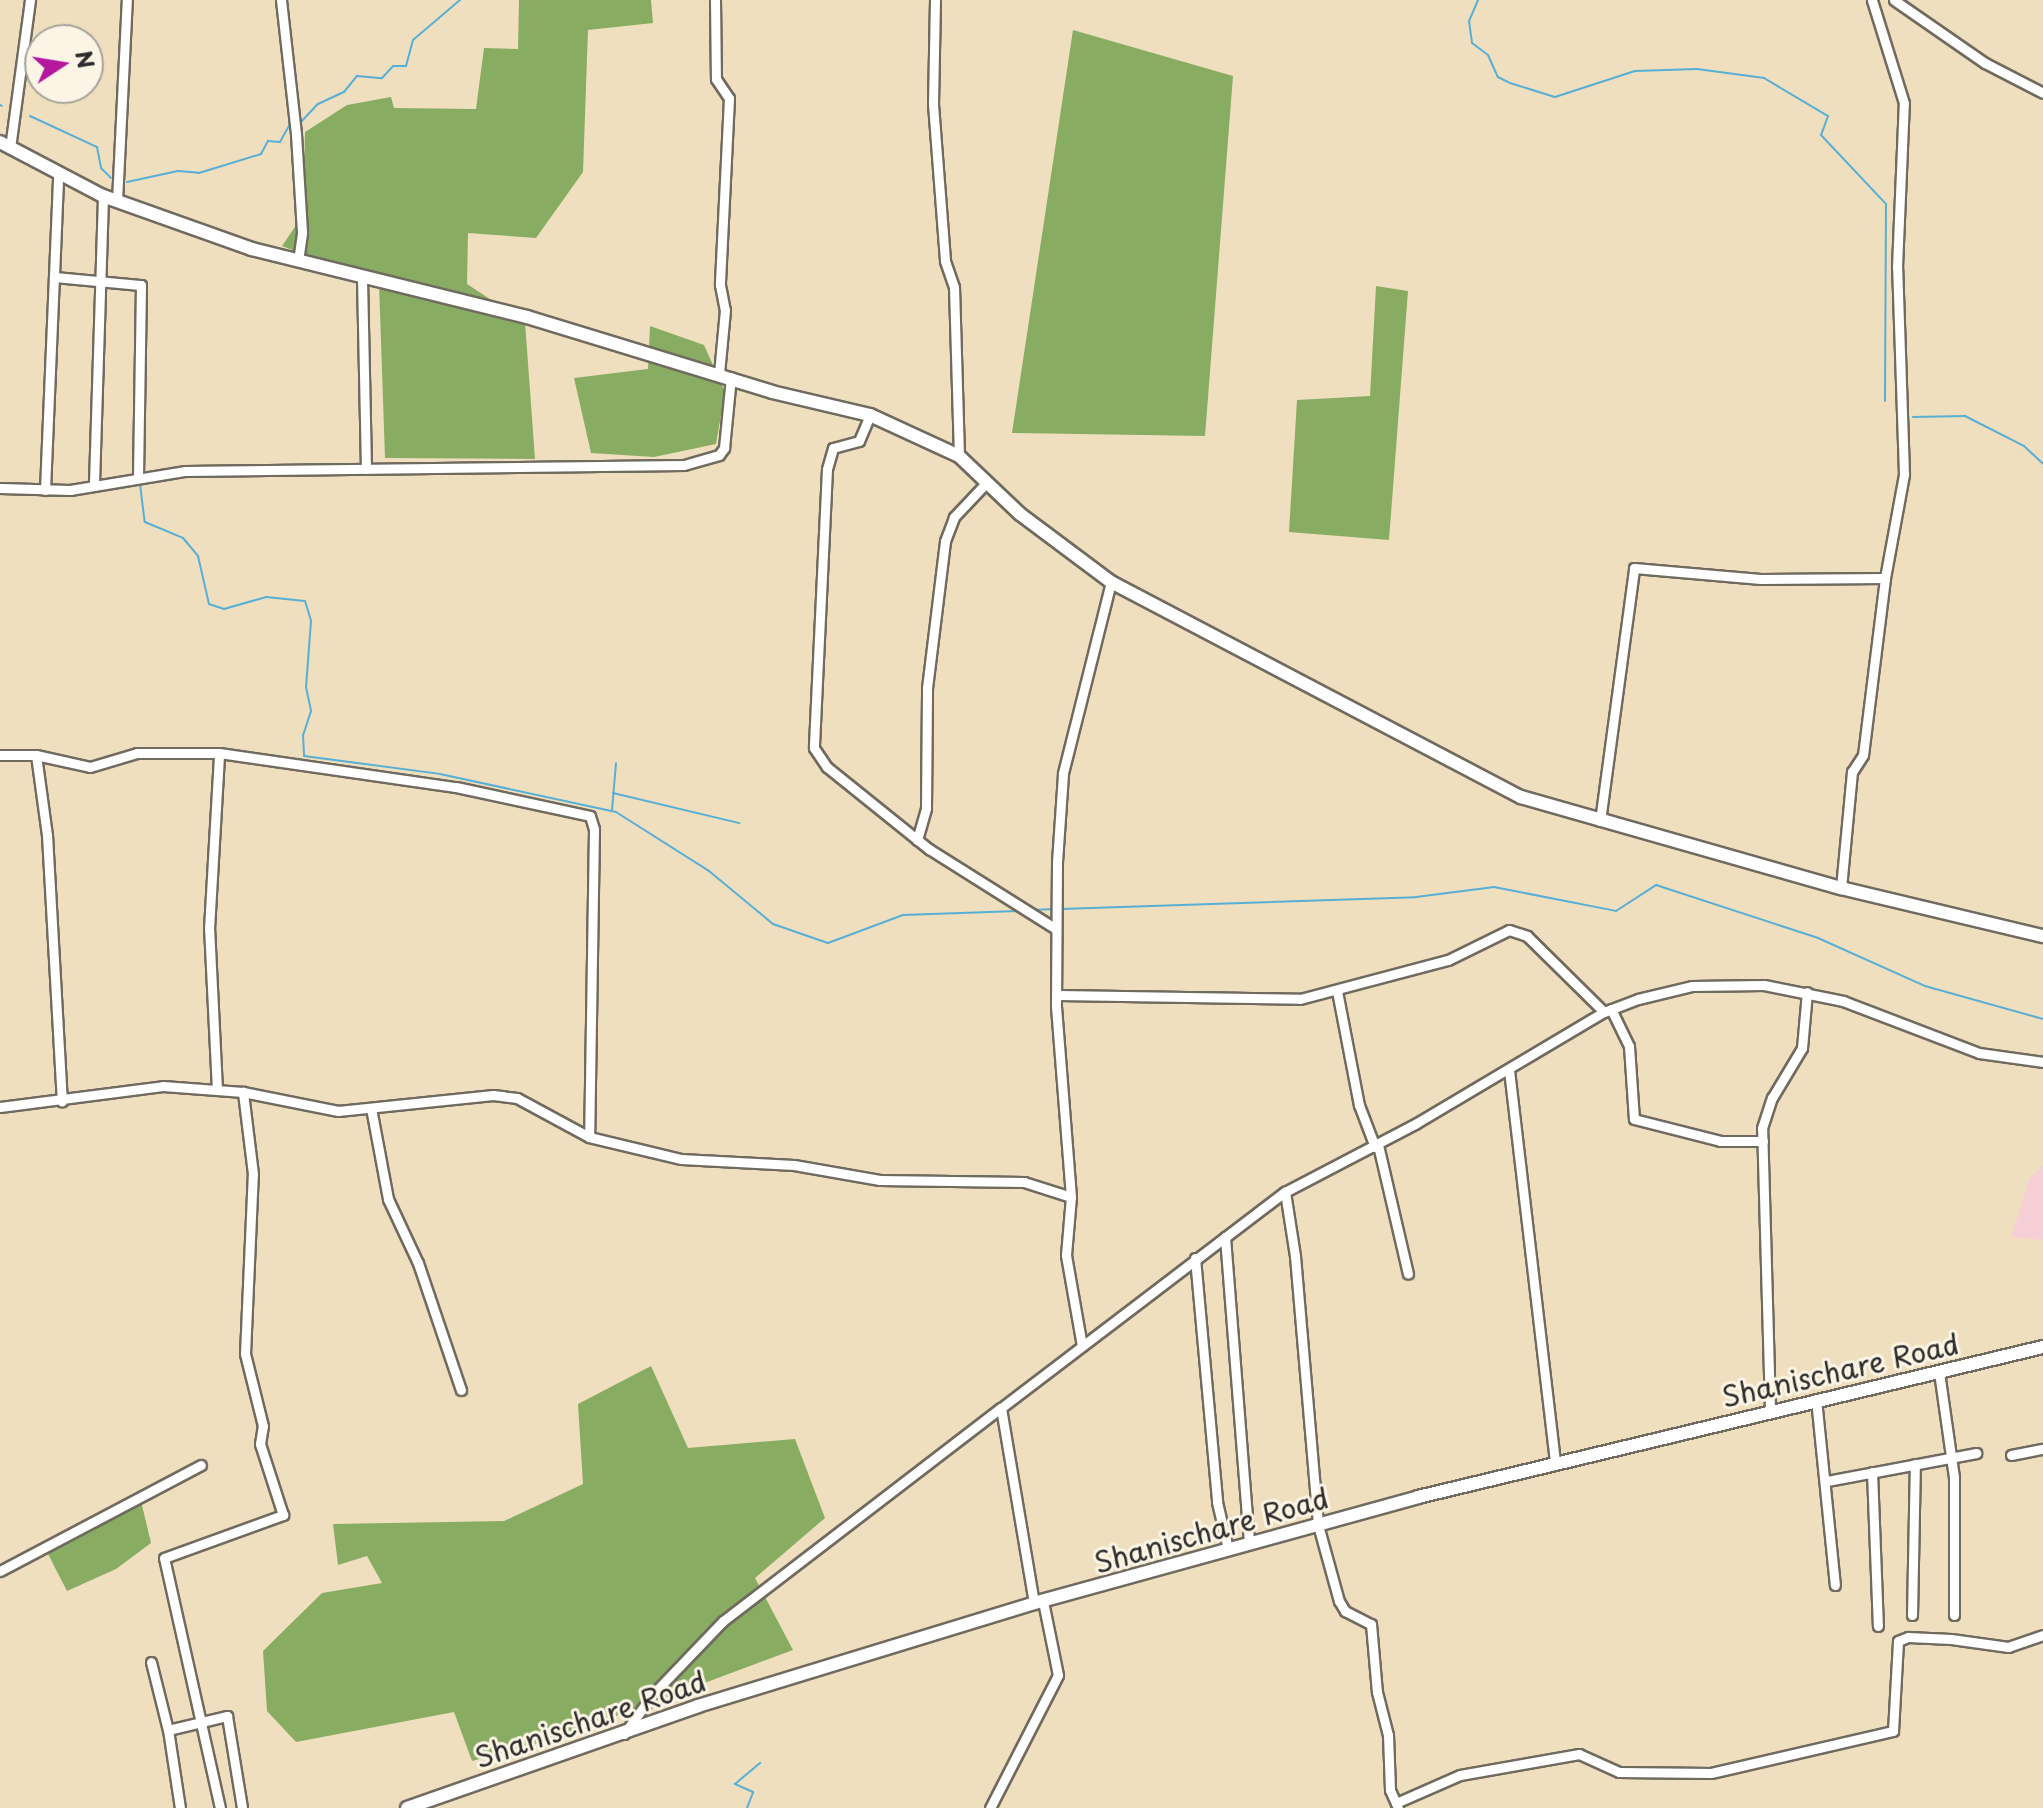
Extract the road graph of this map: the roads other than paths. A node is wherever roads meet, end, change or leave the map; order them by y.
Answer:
1 (30, 0) edge
2 (127, 0) edge
3 (281, 0) edge
4 (715, 0) edge
5 (935, 0) edge
6 (1872, 0) edge
7 (1894, 0) edge
8 (2043, 93) edge
9 (5, 145) edge
10 (58, 175) junction
11 (103, 196) junction
12 (117, 201) junction
13 (298, 261) junction
14 (54, 277) junction
15 (362, 278) junction
16 (100, 282) junction
17 (725, 375) junction
18 (870, 415) junction
19 (959, 456) junction
20 (366, 469) junction
21 (138, 476) junction
22 (987, 482) junction
23 (94, 483) junction
24 (0, 488) edge
25 (45, 490) junction
26 (1885, 578) junction
27 (1111, 582) junction
28 (219, 753) junction
29 (0, 755) edge
30 (36, 755) junction
31 (1600, 821) junction
32 (917, 840) junction
33 (1841, 888) junction
34 (1056, 929) junction
35 (2043, 936) edge
36 (1337, 991) junction
37 (1807, 992) junction
38 (1058, 995) junction
39 (1608, 1011) junction
40 (2043, 1062) edge
41 (1509, 1070) junction
42 (217, 1090) junction
43 (243, 1092) junction
44 (62, 1102) junction
45 (0, 1107) edge
46 (371, 1108) junction
47 (589, 1137) junction
48 (1763, 1141) junction
49 (1376, 1146) junction
50 (1285, 1192) junction
51 (1071, 1197) junction
52 (1225, 1237) junction
53 (1195, 1258) junction
54 (1408, 1274) dead end
55 (1082, 1346) junction
56 (2043, 1347) edge
57 (1939, 1372) junction
58 (461, 1390) dead end
59 (1816, 1399) junction
60 (1001, 1408) junction
61 (1770, 1410) junction
62 (2043, 1449) edge
63 (1976, 1453) dead end
64 (2011, 1455) dead end
65 (1952, 1458) junction
66 (1555, 1464) junction
67 (1915, 1464) junction
68 (201, 1465) dead end
69 (1872, 1472) junction
70 (1827, 1481) junction
71 (1318, 1525) junction
72 (1249, 1544) junction
73 (1228, 1549) junction
74 (0, 1571) edge
75 (1835, 1585) dead end
76 (1039, 1602) junction
77 (1912, 1615) dead end
78 (1954, 1615) dead end
79 (1878, 1626) dead end
80 (2043, 1635) edge
81 (151, 1662) dead end
82 (201, 1722) junction
83 (168, 1730) junction
84 (624, 1734) junction
85 (1397, 1806) edge
86 (180, 1808) edge
87 (220, 1808) edge
88 (242, 1808) edge
89 (407, 1808) edge
90 (990, 1808) edge

1 - 9 street
2 - 12 street
3 - 13 street
4 - 17 street
5 - 19 street
6 - 26 street
7 - 8 street
9 - 10 street
10 - 11 street
10 - 14 street
11 - 12 street
11 - 16 street
12 - 13 street
13 - 15 street
14 - 16 street
14 - 25 street
15 - 17 street
15 - 20 street
16 - 21 street
16 - 23 street
17 - 18 street
17 - 20 street
18 - 19 street
18 - 32 street
19 - 22 street
20 - 21 street
21 - 23 street
22 - 27 street
22 - 32 street
23 - 25 street
24 - 25 street
26 - 31 street
26 - 33 street
27 - 31 street
27 - 34 street
28 - 30 street
28 - 42 street
28 - 47 street
29 - 30 street
30 - 44 street
31 - 33 street
32 - 34 street
33 - 35 street
34 - 38 street
36 - 38 street
36 - 39 street
36 - 49 street
37 - 39 street
37 - 40 street
37 - 48 street
38 - 51 street
39 - 41 street
39 - 48 street
41 - 49 street
41 - 66 street
42 - 43 street
42 - 44 street
43 - 46 street
43 - 82 street
44 - 45 street
46 - 47 street
46 - 58 street
47 - 51 street
48 - 61 street
49 - 50 street
49 - 54 street
50 - 52 street
50 - 71 street
51 - 55 street
52 - 53 street
52 - 72 street
53 - 55 street
53 - 73 street
55 - 60 street
56 - 57 street, Shanischare Road
57 - 59 street, Shanischare Road
57 - 65 street
59 - 61 street, Shanischare Road
59 - 70 street
60 - 76 street
60 - 84 street
61 - 66 street, Shanischare Road
62 - 64 street
63 - 65 street
65 - 67 street
65 - 78 street
66 - 71 street, Shanischare Road
67 - 69 street
67 - 77 street
68 - 74 street
69 - 70 street
69 - 79 street
70 - 75 street
71 - 72 street, Shanischare Road
71 - 85 street
72 - 73 street, Shanischare Road
73 - 76 street, Shanischare Road
76 - 84 street, Shanischare Road
76 - 90 street
80 - 85 street
81 - 83 street
82 - 83 street
82 - 87 street
82 - 88 street
83 - 86 street
84 - 89 street, Shanischare Road

